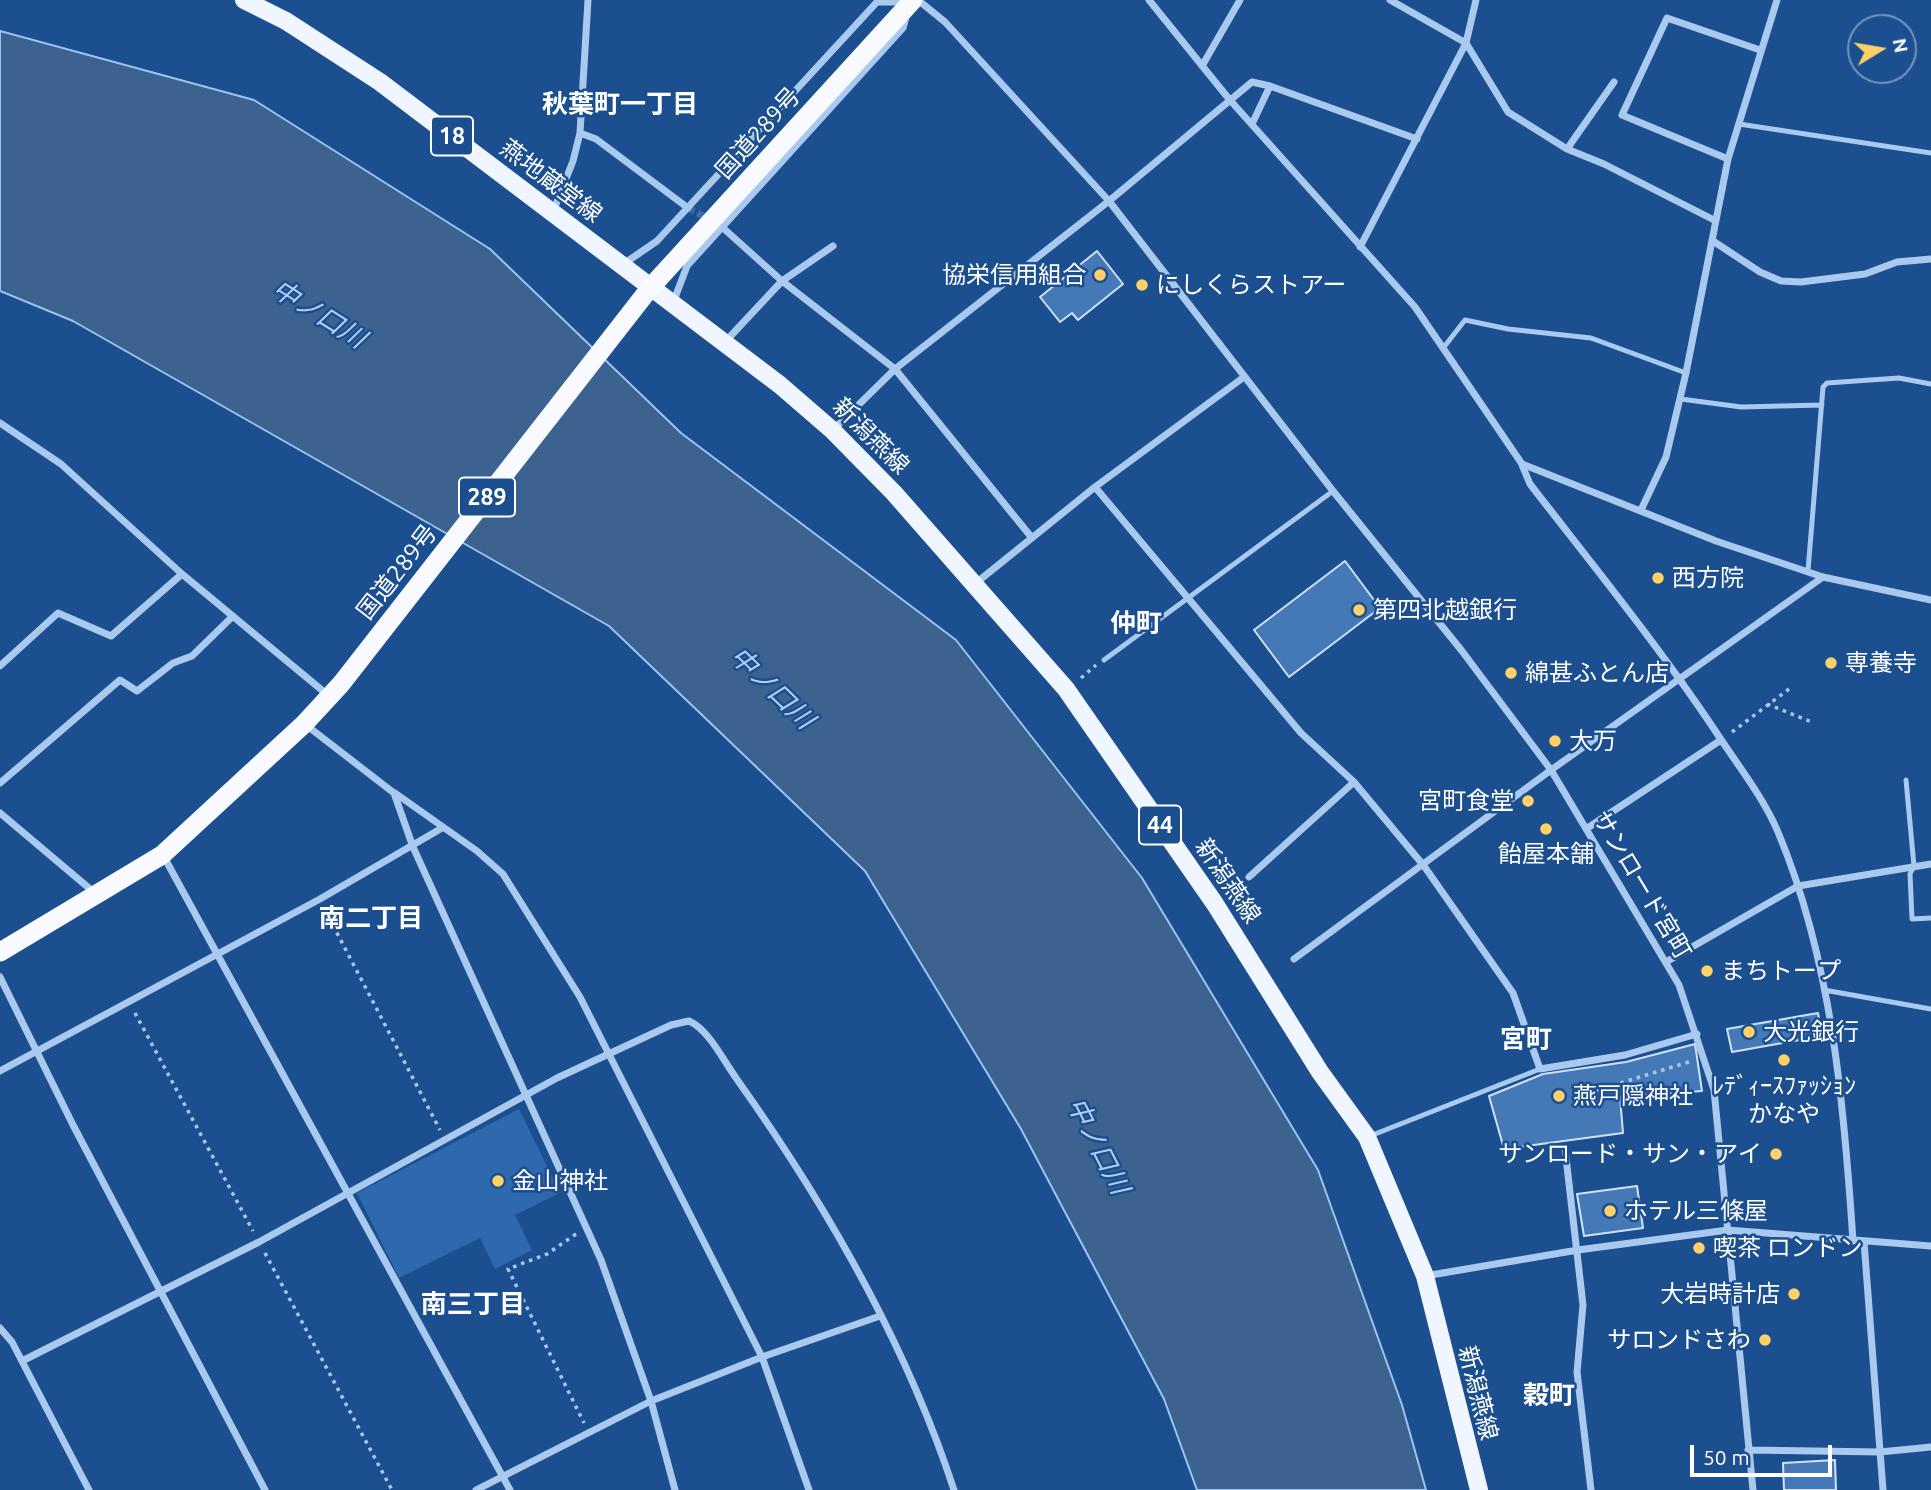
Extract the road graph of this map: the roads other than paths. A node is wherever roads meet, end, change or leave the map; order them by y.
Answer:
1 (244, 0) edge
2 (588, 0) edge
3 (1149, 0) edge
4 (1240, 0) edge
5 (1390, 0) edge
6 (1476, 0) edge
7 (1777, 0) edge
8 (914, 1) edge
9 (1466, 44) junction
10 (1760, 50) junction
11 (1202, 66) junction
12 (1614, 82) dead end
13 (1270, 86) junction
14 (1229, 99) junction
15 (1252, 124) junction
16 (1739, 124) junction
17 (580, 132) junction
18 (1417, 139) junction
19 (1567, 149) junction
20 (1931, 153) edge
21 (1728, 159) junction
22 (1109, 201) junction
23 (688, 208) junction
24 (552, 212) junction
25 (1714, 220) junction
26 (722, 227) junction
27 (1713, 241) junction
28 (833, 246) dead end
29 (1360, 247) junction
30 (1931, 259) edge
31 (621, 265) junction
32 (782, 281) junction
33 (650, 288) junction
34 (673, 303) junction
35 (725, 343) junction
36 (1444, 347) junction
37 (895, 369) junction
38 (1686, 373) junction
39 (1244, 377) junction
40 (1931, 384) edge
41 (1681, 398) junction
42 (1822, 405) junction
43 (0, 423) edge
44 (832, 430) junction
45 (1522, 464) junction
46 (1095, 487) junction
47 (1332, 491) junction
48 (1641, 510) junction
49 (1032, 538) junction
50 (1808, 571) junction
51 (182, 574) junction
52 (1822, 576) junction
53 (976, 584) junction
54 (1189, 596) junction
55 (1931, 600) edge
56 (233, 616) junction
57 (1104, 660) road end
58 (0, 666) edge
59 (1681, 680) junction
60 (335, 690) junction
61 (304, 724) junction
62 (1721, 740) junction
63 (1551, 770) junction
64 (1906, 780) dead end
65 (1354, 782) junction
66 (0, 783) edge
67 (394, 793) junction
68 (0, 813) edge
69 (442, 828) junction
70 (1586, 829) junction
71 (413, 847) junction
72 (162, 855) junction
73 (1931, 864) edge
74 (1424, 866) junction
75 (1914, 866) junction
76 (1249, 877) dead end
77 (1798, 886) junction
78 (96, 894) junction
79 (1931, 918) edge
80 (0, 952) edge
81 (218, 955) junction
82 (1294, 959) dead end
83 (1665, 962) junction
84 (0, 977) edge
85 (1824, 990) junction
86 (1931, 1009) edge
87 (1697, 1034) junction
88 (37, 1050) junction
89 (611, 1052) junction
90 (1540, 1069) junction
91 (0, 1071) edge
92 (527, 1094) junction
93 (1367, 1137) junction
94 (1565, 1149) dead end
95 (350, 1192) junction
96 (1728, 1230) junction
97 (1853, 1241) junction
98 (1864, 1242) junction
99 (1931, 1246) edge
100 (1578, 1250) junction
101 (1425, 1276) junction
102 (160, 1290) junction
103 (880, 1316) junction
104 (0, 1328) edge
105 (762, 1357) junction
106 (22, 1361) junction
107 (651, 1401) junction
108 (1931, 1447) edge
109 (1748, 1450) junction
110 (1880, 1452) junction
111 (503, 1477) junction
112 (89, 1490) edge
113 (265, 1490) edge
114 (476, 1490) edge
115 (510, 1490) edge
116 (675, 1490) edge
117 (809, 1490) edge
118 (954, 1490) edge
119 (1479, 1490) edge
120 (1591, 1490) edge
121 (1753, 1490) edge
122 (1883, 1490) edge

1 - 24 main road, 燕地蔵堂線 / 18
2 - 17 street
3 - 11 street
4 - 11 street
5 - 9 street
6 - 9 street
7 - 10 street
8 - 22 street, サンロード宮町
8 - 23 street
8 - 26 street
8 - 33 highway, 国道289号 / 289
9 - 18 street
9 - 19 street
10 - 16 street
10 - 21 street
11 - 14 street
12 - 19 street
13 - 14 street
13 - 15 street
13 - 18 street
14 - 15 street
14 - 22 street
15 - 29 street
16 - 20 lane
16 - 21 street
17 - 23 street
17 - 24 street
18 - 29 street
19 - 25 street
21 - 25 street
22 - 37 street
22 - 39 street, サンロード宮町
23 - 31 street
24 - 31 main road, 燕地蔵堂線 / 18
25 - 27 street
26 - 32 street
26 - 34 street
27 - 30 street
27 - 38 street
28 - 32 street
29 - 36 street
31 - 33 main road, 燕地蔵堂線 / 18
32 - 35 street
32 - 37 street
33 - 34 main road, 新潟燕線 / 44
33 - 60 highway, 国道289号 / 289
34 - 35 main road, 新潟燕線 / 44
35 - 44 main road, 新潟燕線 / 44
36 - 38 lane
36 - 45 street
37 - 44 street
37 - 49 street
38 - 41 street
39 - 46 street
39 - 47 street, サンロード宮町
40 - 42 lane
41 - 42 lane
41 - 48 street
42 - 50 lane
43 - 51 street
44 - 53 main road, 新潟燕線 / 44
45 - 48 street
45 - 59 street
46 - 49 street
46 - 54 street
47 - 54 lane
47 - 63 street, サンロード宮町
48 - 50 street
49 - 53 street
50 - 52 street
51 - 56 street
51 - 58 street
52 - 55 street
52 - 59 street
53 - 93 main road, 新潟燕線 / 44
54 - 57 lane
54 - 65 street
56 - 60 street
56 - 66 street
59 - 62 street
59 - 63 street
60 - 61 highway, 国道289号 / 289
61 - 67 street
61 - 72 highway, 国道289号 / 289
62 - 70 street
62 - 77 street
63 - 70 street, サンロード宮町
63 - 74 street
64 - 75 lane
65 - 74 street
65 - 76 street
67 - 69 street
67 - 71 street
68 - 78 street
69 - 71 street
69 - 89 street
70 - 83 street, サンロード宮町
71 - 81 street
71 - 92 street
72 - 78 highway, 国道289号 / 289
72 - 81 street
73 - 75 street
74 - 82 street
74 - 90 street
75 - 77 street
75 - 79 lane
77 - 83 street
77 - 85 street
78 - 80 highway, 国道289号 / 289
81 - 88 street
81 - 95 street
83 - 87 street, サンロード宮町
84 - 88 street
85 - 86 lane
85 - 97 street
87 - 90 street
87 - 96 street, サンロード宮町
88 - 91 street
88 - 102 street
89 - 92 street
89 - 103 street
89 - 105 street
90 - 93 lane
92 - 95 street
92 - 107 street
93 - 101 main road, 新潟燕線 / 44
94 - 100 street
95 - 102 street
95 - 111 street
96 - 97 street
96 - 100 street
96 - 109 street, サンロード宮町
97 - 98 street
98 - 99 street
98 - 110 street
100 - 101 street
100 - 120 street
101 - 119 main road, 新潟燕線 / 44
102 - 106 street
102 - 113 street
103 - 105 street
103 - 118 street
104 - 106 street
105 - 107 street
105 - 117 street
106 - 112 street
107 - 111 street
107 - 116 street
108 - 110 street
109 - 110 street
109 - 121 street, サンロード宮町
110 - 122 street
111 - 114 street
111 - 115 street

